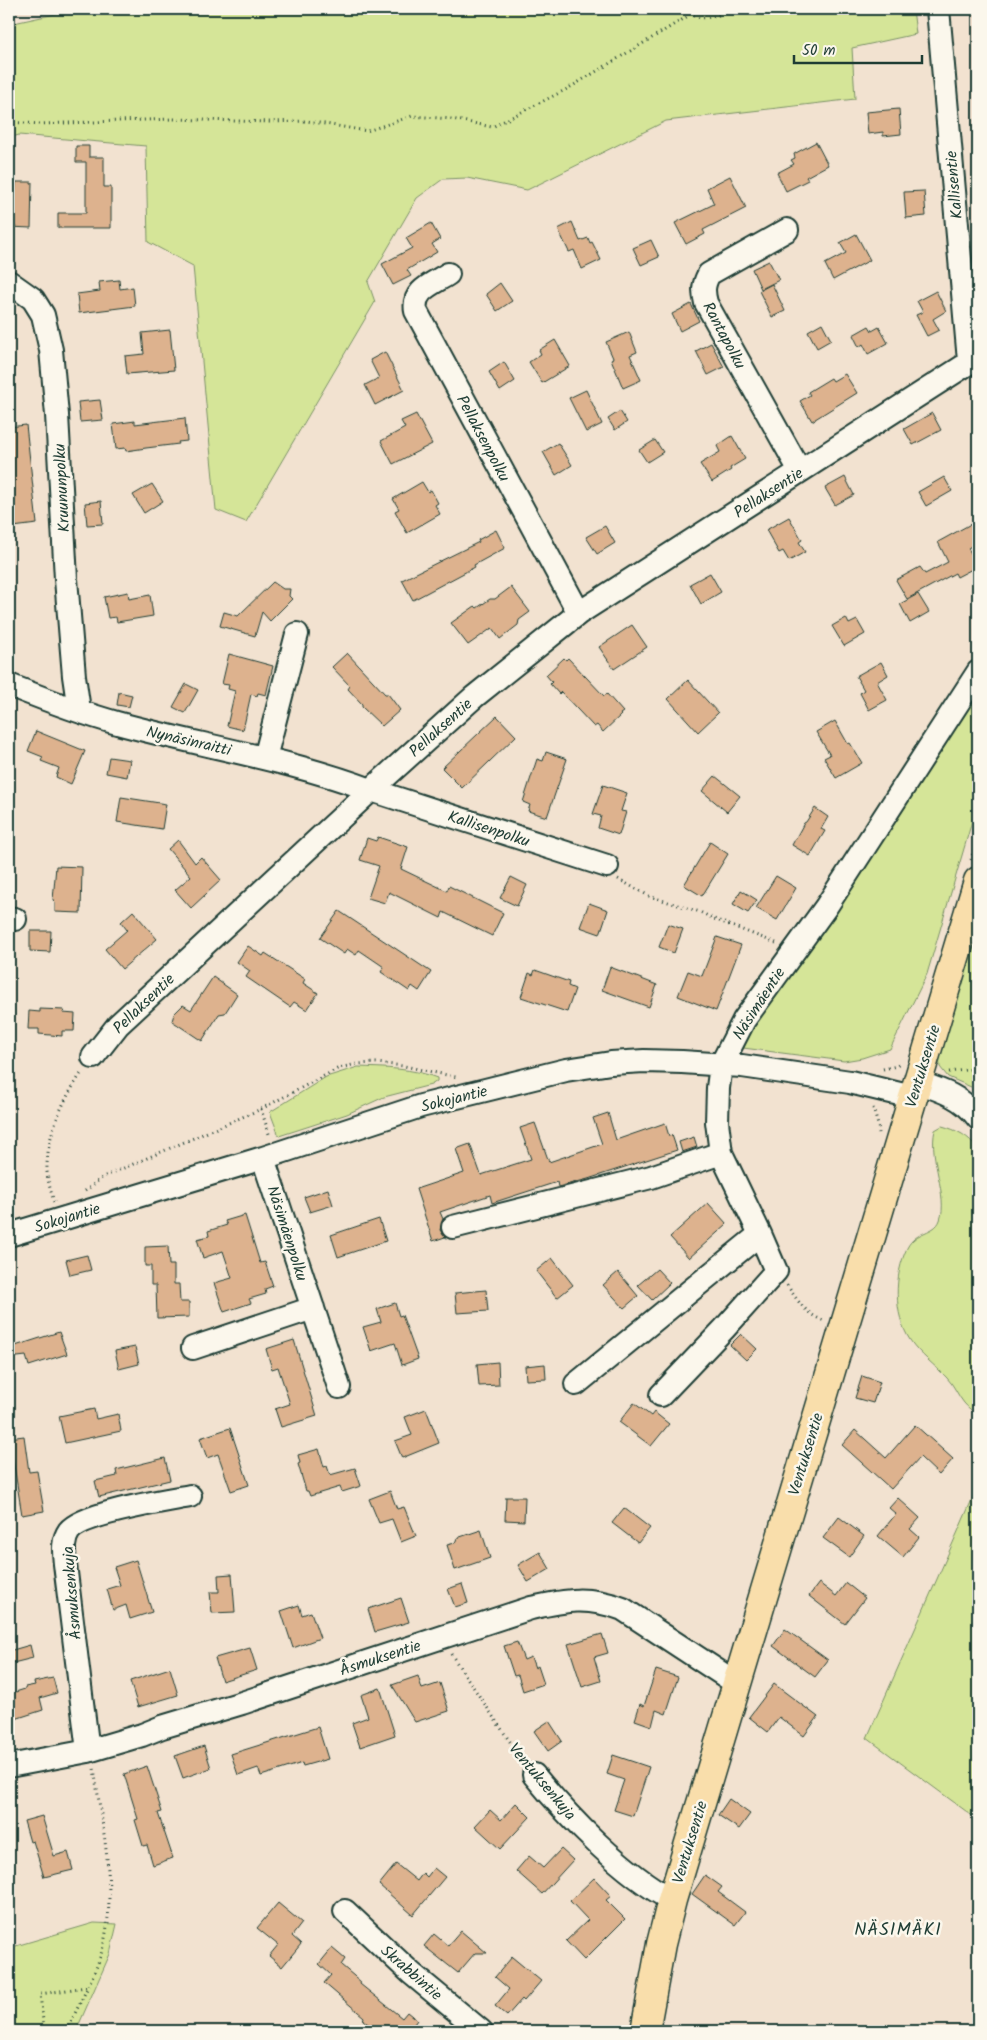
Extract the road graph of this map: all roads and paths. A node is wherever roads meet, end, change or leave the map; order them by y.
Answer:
1 (686, 9) edge
2 (737, 9) edge
3 (938, 9) edge
4 (690, 15) junction
5 (9, 122) edge
6 (787, 230) dead end
7 (448, 274) dead end
8 (9, 282) edge
9 (974, 359) edge
10 (800, 472) junction
11 (579, 613) junction
12 (297, 634) dead end
13 (978, 672) edge
14 (9, 685) edge
15 (79, 710) junction
16 (265, 758) junction
17 (371, 790) junction
18 (607, 866) joint
19 (978, 881) edge
20 (792, 952) junction
21 (93, 1057) joint
22 (721, 1065) junction
23 (978, 1066) edge
24 (918, 1080) junction
25 (261, 1109) dead end
26 (978, 1118) edge
27 (721, 1154) junction
28 (269, 1156) junction
29 (58, 1220) junction
30 (453, 1227) dead end
31 (9, 1234) edge
32 (760, 1234) junction
33 (776, 1271) junction
34 (313, 1308) junction
35 (829, 1323) dead end
36 (193, 1348) dead end
37 (576, 1384) dead end
38 (339, 1387) dead end
39 (661, 1395) dead end
40 (190, 1496) dead end
41 (440, 1638) junction
42 (736, 1684) junction
43 (88, 1752) junction
44 (9, 1766) edge
45 (534, 1775) joint
46 (672, 1900) junction
47 (345, 1911) dead end
48 (87, 1986) junction
49 (46, 2031) edge
50 (67, 2031) edge
51 (481, 2031) edge
52 (645, 2031) edge

1 - 4 path
2 - 4 path
3 - 9 street, Kallisentie
4 - 5 path
6 - 10 street, Rantapolku
7 - 11 street, Pellaksenpolku
8 - 15 street, Kruununpolku
9 - 10 street, Pellaksentie
10 - 11 street, Pellaksentie
11 - 17 street, Pellaksentie
12 - 16 street
13 - 20 street, Näsimäentie
14 - 15 street, Nynäsinraitti
15 - 16 street, Nynäsinraitti
16 - 17 street, Nynäsinraitti
17 - 18 street, Kallisenpolku
17 - 21 street, Pellaksentie
18 - 20 path
19 - 24 main road, Ventuksentie
20 - 22 street, Näsimäentie
21 - 29 path
22 - 24 street, Sokojantie
22 - 27 street, Näsimäentie
22 - 28 street, Sokojantie
23 - 24 path
24 - 26 street, Sokojantie
24 - 42 main road, Ventuksentie
25 - 28 path
27 - 30 street
27 - 32 street, Näsimäentie
28 - 29 street, Sokojantie
28 - 34 street, Näsimäenpolku
29 - 31 street, Sokojantie
32 - 33 street, Näsimäentie
32 - 37 street
33 - 35 path
33 - 39 street
34 - 36 street
34 - 38 street, Näsimäenpolku
40 - 43 street, Åsmuksenkuja
41 - 42 street, Åsmuksentie
41 - 43 street, Åsmuksentie
41 - 45 path, Ventuksenkuja
42 - 46 main road, Ventuksentie
43 - 44 street, Åsmuksentie
43 - 48 path
45 - 46 street, Ventuksenkuja
46 - 52 main road, Ventuksentie
47 - 51 street, Skrabbintie
48 - 49 path
48 - 50 path

